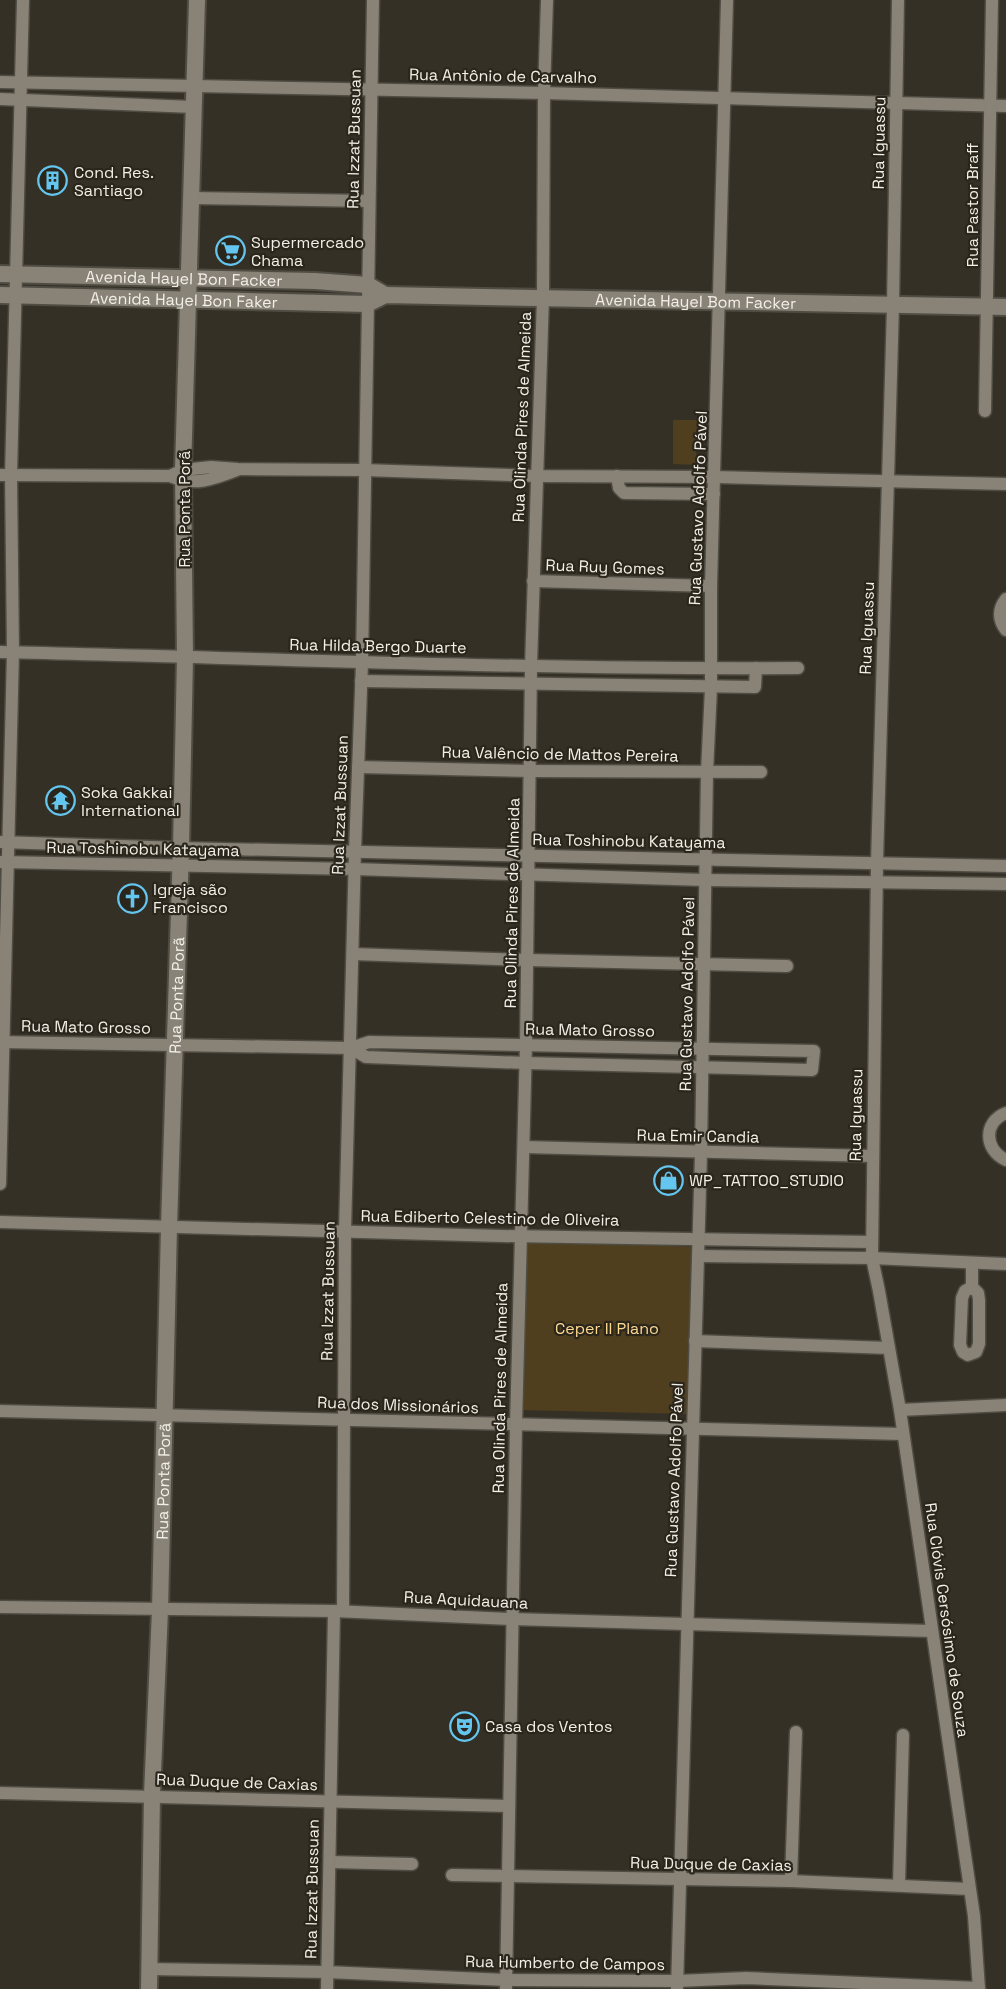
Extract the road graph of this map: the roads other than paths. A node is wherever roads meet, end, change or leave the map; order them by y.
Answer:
1 (23, 0) edge
2 (197, 0) edge
3 (373, 0) edge
4 (547, 0) edge
5 (727, 0) edge
6 (898, 0) edge
7 (992, 0) edge
8 (0, 82) edge
9 (22, 82) junction
10 (194, 87) junction
11 (371, 91) junction
12 (544, 93) junction
13 (725, 98) junction
14 (0, 99) edge
15 (21, 99) junction
16 (896, 102) junction
17 (989, 106) junction
18 (1006, 106) edge
19 (193, 107) junction
20 (190, 198) junction
21 (369, 201) junction
22 (8, 274) edge
23 (189, 279) junction
24 (368, 285) junction
25 (8, 295) edge
26 (385, 295) junction
27 (543, 297) junction
28 (188, 300) junction
29 (720, 301) junction
30 (367, 304) junction
31 (893, 306) junction
32 (988, 307) junction
33 (1006, 307) edge
34 (985, 411) dead end
35 (364, 470) junction
36 (5, 475) edge
37 (179, 476) junction
38 (536, 476) junction
39 (617, 476) junction
40 (715, 477) junction
41 (888, 481) junction
42 (1006, 484) edge
43 (714, 494) junction
44 (533, 581) junction
45 (711, 586) junction
46 (1006, 598) edge
47 (1006, 630) edge
48 (6, 652) edge
49 (185, 658) junction
50 (362, 663) junction
51 (531, 666) junction
52 (711, 668) junction
53 (756, 668) junction
54 (798, 668) dead end
55 (361, 681) junction
56 (531, 683) junction
57 (711, 688) junction
58 (358, 766) junction
59 (530, 771) junction
60 (707, 772) junction
61 (761, 772) dead end
62 (4, 842) edge
63 (181, 848) junction
64 (355, 851) junction
65 (530, 856) junction
66 (705, 860) junction
67 (791, 861) junction
68 (4, 862) edge
69 (877, 862) junction
70 (181, 866) junction
71 (1006, 866) edge
72 (354, 869) junction
73 (530, 874) junction
74 (705, 879) junction
75 (791, 880) junction
76 (877, 881) junction
77 (1006, 884) edge
78 (353, 954) junction
79 (528, 960) junction
80 (705, 964) junction
81 (787, 966) dead end
82 (2, 1042) edge
83 (526, 1044) junction
84 (175, 1046) junction
85 (351, 1048) junction
86 (702, 1049) junction
87 (526, 1063) junction
88 (702, 1068) junction
89 (1006, 1113) edge
90 (524, 1147) junction
91 (700, 1153) junction
92 (873, 1156) junction
93 (1006, 1160) edge
94 (0, 1184) edge
95 (0, 1222) edge
96 (169, 1227) junction
97 (345, 1231) junction
98 (521, 1236) junction
99 (698, 1239) junction
100 (872, 1242) junction
101 (698, 1256) junction
102 (872, 1258) junction
103 (972, 1263) junction
104 (1006, 1264) edge
105 (972, 1287) junction
106 (695, 1341) junction
107 (889, 1348) junction
108 (1006, 1405) edge
109 (900, 1410) junction
110 (0, 1411) edge
111 (165, 1417) junction
112 (343, 1420) junction
113 (516, 1425) junction
114 (692, 1428) junction
115 (903, 1434) junction
116 (0, 1606) edge
117 (160, 1610) junction
118 (339, 1611) junction
119 (512, 1619) junction
120 (687, 1624) junction
121 (931, 1631) junction
122 (796, 1732) dead end
123 (903, 1735) dead end
124 (0, 1793) edge
125 (152, 1796) junction
126 (331, 1803) junction
127 (508, 1806) junction
128 (330, 1862) junction
129 (412, 1864) dead end
130 (452, 1875) dead end
131 (508, 1876) junction
132 (681, 1880) junction
133 (791, 1881) junction
134 (899, 1885) junction
135 (969, 1889) junction
136 (149, 1969) junction
137 (327, 1972) junction
138 (745, 1983) edge
139 (506, 1984) edge
140 (678, 1985) edge
141 (980, 1988) edge
142 (148, 1989) edge
143 (327, 1989) edge

1 - 9 street
2 - 10 street, Rua Ponta Porã
3 - 11 street, Rua Izzat Bussuan
4 - 12 street, Rua Olinda Pires de Almeida
5 - 13 street, Rua Gustavo Adolfo Pável
6 - 16 street, Rua Iguassu
7 - 17 street, Rua Pastor Braff
8 - 9 street, Rua Antônio de Carvalho
9 - 10 street, Rua Antônio de Carvalho
9 - 15 street
10 - 11 street, Rua Antônio de Carvalho
10 - 19 street, Rua Ponta Porã
11 - 12 street, Rua Antônio de Carvalho
11 - 21 street, Rua Izzat Bussuan
12 - 13 street, Rua Antônio de Carvalho
12 - 27 street, Rua Olinda Pires de Almeida
13 - 16 street, Rua Antônio de Carvalho
13 - 29 street, Rua Gustavo Adolfo Pável
14 - 15 street
15 - 19 street
15 - 22 street
16 - 17 street, Rua Antônio de Carvalho
16 - 31 street, Rua Iguassu
17 - 18 street, Rua Antônio de Carvalho
17 - 32 street, Rua Pastor Braff
19 - 20 street, Rua Ponta Porã
20 - 21 street
20 - 23 street, Rua Ponta Porã
21 - 24 street, Rua Izzat Bussuan
22 - 23 street, Avenida Hayel Bon Facker
22 - 25 street
23 - 24 street, Avenida Hayel Bon Facker
23 - 28 street, Rua Ponta Porã
24 - 26 street, Avenida Hayel Bom Facker
24 - 30 street, Rua Izzat Bussuan
25 - 28 street, Avenida Hayel Bon Faker
25 - 36 street
26 - 27 street, Avenida Hayel Bom Facker
26 - 30 street, Avenida Hayel Bom Facker
27 - 29 street, Avenida Hayel Bom Facker
27 - 38 street, Rua Olinda Pires de Almeida
28 - 30 street, Avenida Hayel Bon Faker
28 - 37 street, Rua Ponta Porã
29 - 31 street, Avenida Hayel Bom Facker
29 - 40 street, Rua Gustavo Adolfo Pável
30 - 35 street, Rua Izzat Bussuan
31 - 32 street, Avenida Hayel Bom Facker
31 - 41 street, Rua Iguassu
32 - 33 street, Avenida Hayel Bom Facker
32 - 34 street, Rua Pastor Braff
35 - 37 street
35 - 38 street
35 - 50 street, Rua Izzat Bussuan
36 - 37 street
36 - 48 street
37 - 49 street, Rua Ponta Porã
38 - 39 street
38 - 44 street, Rua Olinda Pires de Almeida
39 - 40 street
39 - 43 street
40 - 41 street
40 - 43 street, Rua Gustavo Adolfo Pável
41 - 42 street
41 - 69 street, Rua Iguassu
43 - 45 street, Rua Gustavo Adolfo Pável
44 - 45 street, Rua Ruy Gomes
44 - 51 street, Rua Olinda Pires de Almeida
45 - 52 street, Rua Gustavo Adolfo Pável
46 - 47 street
48 - 49 street, Rua Hilda Bergo Duarte
48 - 62 street
49 - 50 street, Rua Hilda Bergo Duarte
49 - 63 street, Rua Ponta Porã
50 - 51 street, Rua Hilda Bergo Duarte
50 - 55 street, Rua Izzat Bussuan
51 - 52 street, Rua Hilda Bergo Duarte
51 - 56 street, Rua Olinda Pires de Almeida
52 - 53 street, Rua Hilda Bergo Duarte
52 - 57 street, Rua Gustavo Adolfo Pável
53 - 54 street, Rua Hilda Bergo Duarte
53 - 57 street
55 - 56 street
55 - 58 street, Rua Izzat Bussuan
56 - 57 street
56 - 59 street, Rua Olinda Pires de Almeida
57 - 60 street, Rua Gustavo Adolfo Pável
58 - 59 street, Rua Valêncio de Mattos Pereira
58 - 64 street, Rua Izzat Bussuan
59 - 60 street, Rua Valêncio de Mattos Pereira
59 - 65 street, Rua Olinda Pires de Almeida
60 - 61 street, Rua Valêncio de Mattos Pereira
60 - 66 street, Rua Gustavo Adolfo Pável
62 - 63 street, Rua Toshinobu Katayama
62 - 68 street
63 - 64 street, Rua Toshinobu Katayama
63 - 70 street, Rua Ponta Porã
64 - 65 street, Rua Toshinobu Katayama
64 - 72 street, Rua Izzat Bussuan
65 - 66 street, Rua Toshinobu Katayama
65 - 73 street, Rua Olinda Pires de Almeida
66 - 67 street, Rua Toshinobu Katayama
66 - 74 street, Rua Gustavo Adolfo Pável
67 - 69 street, Rua Toshinobu Katayama
67 - 75 street
68 - 70 street, Rua Toshinobu Katayama
68 - 82 street
69 - 71 street, Rua Toshinobu Katayama
69 - 76 street, Rua Iguassu
70 - 72 street, Rua Toshinobu Katayama
70 - 84 street, Rua Ponta Porã
72 - 73 street, Rua Toshinobu Katayama
72 - 78 street, Rua Izzat Bussuan
73 - 74 street, Rua Toshinobu Katayama
73 - 79 street, Rua Olinda Pires de Almeida
74 - 75 street, Rua Toshinobu Katayama
74 - 80 street, Rua Gustavo Adolfo Pável
75 - 76 street, Rua Toshinobu Katayama
76 - 77 street, Rua Toshinobu Katayama
76 - 92 street, Rua Iguassu
78 - 79 street
78 - 85 street, Rua Izzat Bussuan
79 - 80 street
79 - 83 street, Rua Olinda Pires de Almeida
80 - 81 street
80 - 86 street, Rua Gustavo Adolfo Pável
82 - 84 street, Rua Mato Grosso
82 - 94 street
83 - 85 street, Rua Mato Grosso
83 - 86 street, Rua Mato Grosso
83 - 87 street, Rua Olinda Pires de Almeida
84 - 85 street, Rua Mato Grosso
84 - 96 street, Rua Ponta Porã
85 - 87 street, Rua Mato Grosso
85 - 97 street, Rua Izzat Bussuan
86 - 88 street, Rua Gustavo Adolfo Pável
86 - 88 street, Rua Mato Grosso
87 - 88 street, Rua Mato Grosso
87 - 90 street, Rua Olinda Pires de Almeida
88 - 91 street, Rua Gustavo Adolfo Pável
89 - 93 street
90 - 91 street, Rua Emir Candia
90 - 98 street, Rua Olinda Pires de Almeida
91 - 92 street, Rua Emir Candia
91 - 99 street, Rua Gustavo Adolfo Pável
92 - 100 street, Rua Iguassu
95 - 96 street, Rua Ediberto Celestino de Oliveira
96 - 97 street, Rua Ediberto Celestino de Oliveira
96 - 111 street, Rua Ponta Porã
97 - 98 street, Rua Ediberto Celestino de Oliveira
97 - 112 street, Rua Izzat Bussuan
98 - 99 street, Rua Ediberto Celestino de Oliveira
98 - 113 street, Rua Olinda Pires de Almeida
99 - 100 street, Rua Ediberto Celestino de Oliveira
99 - 101 street, Rua Gustavo Adolfo Pável
100 - 102 street, Rua Iguassu
101 - 102 street
101 - 106 street, Rua Gustavo Adolfo Pável
102 - 103 street
102 - 107 street, Rua Clóvis Cersósimo de Souza
103 - 104 street
103 - 105 street
105 - 105 street
106 - 107 street
106 - 114 street, Rua Gustavo Adolfo Pável
107 - 109 street, Rua Clóvis Cersósimo de Souza
108 - 109 street
109 - 115 street, Rua Clóvis Cersósimo de Souza
110 - 111 street, Rua dos Missionários
111 - 112 street, Rua dos Missionários
111 - 117 street, Rua Ponta Porã
112 - 113 street, Rua dos Missionários
112 - 118 street, Rua Izzat Bussuan
113 - 114 street, Rua dos Missionários
113 - 119 street, Rua Olinda Pires de Almeida
114 - 115 street, Rua dos Missionários
114 - 120 street, Rua Gustavo Adolfo Pável
115 - 121 street, Rua Clóvis Cersósimo de Souza
116 - 117 street, Rua Aquidauana
117 - 118 street, Rua Aquidauana
117 - 125 street, Rua Ponta Porã
118 - 119 street, Rua Aquidauana
118 - 126 street, Rua Izzat Bussuan
119 - 120 street, Rua Aquidauana
119 - 127 street, Rua Olinda Pires de Almeida
120 - 121 street, Rua Aquidauana
120 - 132 street, Rua Gustavo Adolfo Pável
121 - 135 street, Rua Clóvis Cersósimo de Souza
122 - 133 street
123 - 134 street
124 - 125 street, Rua Duque de Caxias
125 - 126 street, Rua Duque de Caxias
125 - 136 street, Rua Ponta Porã
126 - 127 street, Rua Duque de Caxias
126 - 128 street, Rua Izzat Bussuan
127 - 131 street, Rua Olinda Pires de Almeida
128 - 129 street
128 - 137 street, Rua Izzat Bussuan
130 - 131 street, Rua Duque de Caxias
131 - 132 street, Rua Duque de Caxias
131 - 139 street, Rua Olinda Pires de Almeida
132 - 133 street, Rua Duque de Caxias
132 - 140 street, Rua Gustavo Adolfo Pável
133 - 134 street, Rua Duque de Caxias
134 - 135 street, Rua Duque de Caxias
135 - 141 street, Rua Clóvis Cersósimo de Souza
136 - 137 street, Rua Humberto de Campos
136 - 142 street, Rua Ponta Porã
137 - 139 street, Rua Humberto de Campos
137 - 143 street, Rua Izzat Bussuan
138 - 140 street, Rua Humberto de Campos
138 - 141 street, Rua Humberto de Campos
139 - 140 street, Rua Humberto de Campos

